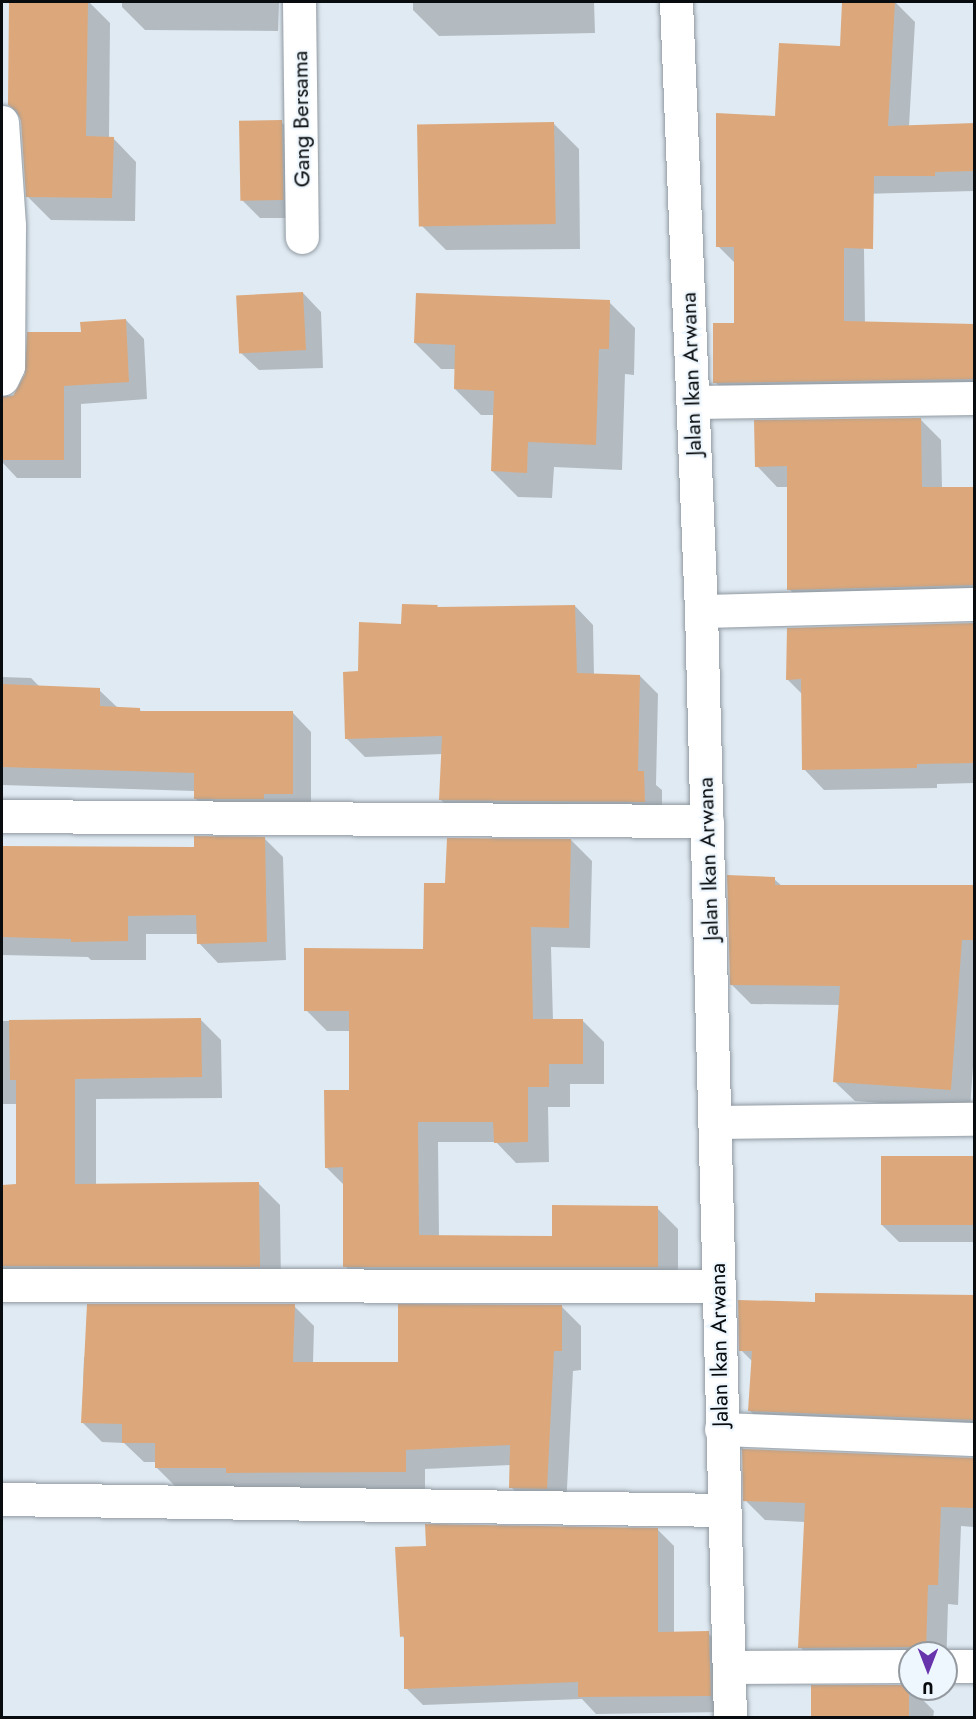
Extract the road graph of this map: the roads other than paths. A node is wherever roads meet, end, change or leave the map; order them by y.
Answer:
1 (299, 2) edge
2 (676, 2) edge
3 (2, 122) edge
4 (302, 237) dead end
5 (2, 379) edge
6 (975, 398) edge
7 (693, 402) junction
8 (975, 604) edge
9 (701, 611) junction
10 (2, 816) edge
11 (707, 821) junction
12 (975, 1119) edge
13 (714, 1122) junction
14 (2, 1285) edge
15 (718, 1286) junction
16 (721, 1429) junction
17 (975, 1439) edge
18 (2, 1499) edge
19 (723, 1510) junction
20 (898, 1666) edge
21 (958, 1666) edge
22 (975, 1666) edge
23 (729, 1667) junction
24 (730, 1718) edge

1 - 4 street, Gang Bersama
2 - 7 street, Jalan Ikan Arwana
3 - 5 street
6 - 7 street
7 - 9 street, Jalan Ikan Arwana
8 - 9 street
9 - 11 street, Jalan Ikan Arwana
10 - 11 street
11 - 13 street, Jalan Ikan Arwana
12 - 13 street
13 - 15 street, Jalan Ikan Arwana
14 - 15 street
15 - 16 street, Jalan Ikan Arwana
16 - 17 street
16 - 19 street, Jalan Ikan Arwana
18 - 19 street
19 - 23 street, Jalan Ikan Arwana
20 - 23 street
21 - 22 street
23 - 24 street, Jalan Ikan Arwana

